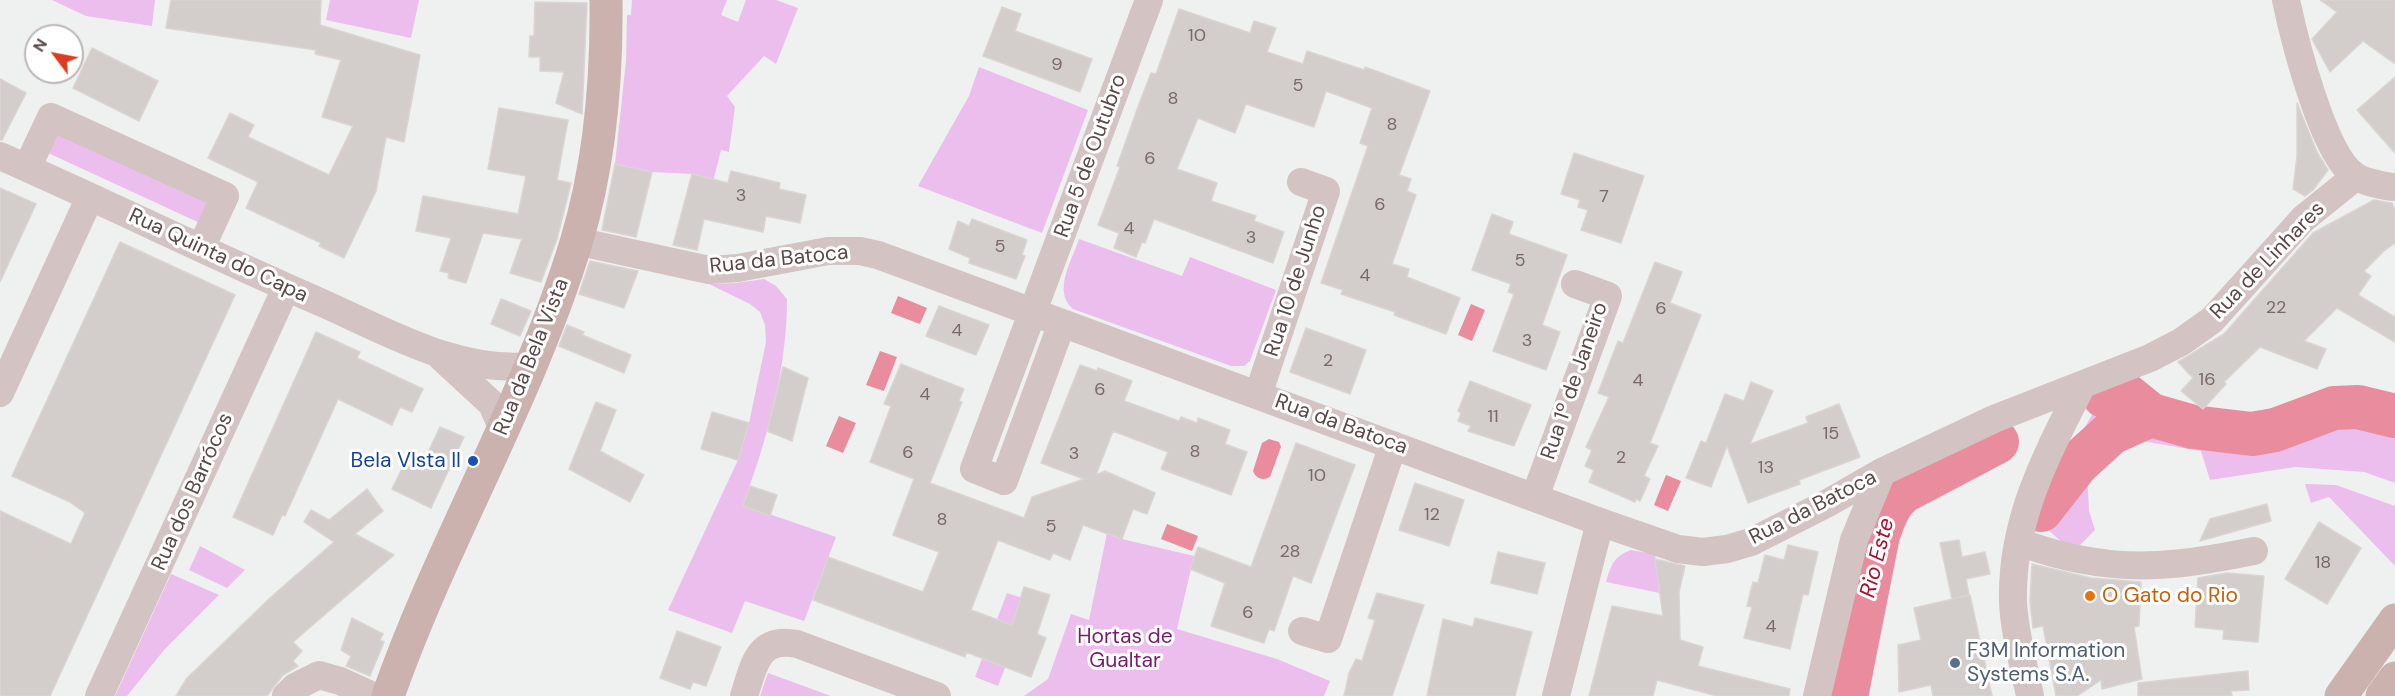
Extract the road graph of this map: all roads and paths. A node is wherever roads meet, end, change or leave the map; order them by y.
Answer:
1 (606, 0) edge
2 (1149, 0) edge
3 (2286, 0) edge
4 (0, 156) edge
5 (27, 168) junction
6 (2355, 177) junction
7 (1301, 182) dead end
8 (2395, 187) edge
9 (90, 197) junction
10 (576, 241) junction
11 (201, 248) junction
12 (1575, 284) dead end
13 (286, 288) junction
14 (1033, 312) junction
15 (1062, 323) junction
16 (437, 353) junction
17 (531, 366) junction
18 (2082, 385) junction
19 (0, 393) edge
20 (1258, 395) junction
21 (503, 429) junction
22 (1394, 445) junction
23 (1882, 472) junction
24 (1535, 497) junction
25 (1826, 504) junction
26 (1600, 522) junction
27 (1854, 540) junction
28 (2019, 542) junction
29 (2254, 551) dead end
30 (2395, 621) edge
31 (1302, 631) dead end
32 (2395, 678) edge
33 (99, 696) edge
34 (286, 696) edge
35 (373, 696) edge
36 (388, 696) edge
37 (744, 696) edge
38 (937, 696) edge
39 (1556, 696) edge
40 (1817, 696) edge
41 (2030, 696) edge
42 (2341, 696) edge
43 (2382, 696) edge

1 - 10 main road, Rua da Bela Vista
2 - 14 street, Rua 5 de Outubro
3 - 6 street
4 - 5 street, Rua Quinta do Capa
5 - 9 street, Rua Quinta do Capa
5 - 11 street
6 - 8 street
6 - 18 street, Rua de Linhares
7 - 20 street, Rua 10 de Junho
9 - 11 street, Rua Quinta do Capa
9 - 19 street
10 - 14 street, Rua da Batoca
10 - 17 main road, Rua da Bela Vista
11 - 13 street, Rua Quinta do Capa
12 - 24 street, Rua 1º de Janeiro
13 - 16 street, Rua Quinta do Capa
13 - 33 street, Rua dos Barrócos
14 - 15 street, Rua da Batoca
14 - 15 street, Rua 5 de Outubro
15 - 20 street, Rua da Batoca
16 - 17 street
16 - 21 street
17 - 21 main road, Rua da Bela Vista
18 - 23 street, Rua da Batoca
18 - 28 street
20 - 22 street, Rua da Batoca
21 - 36 main road, Rua da Bela Vista
22 - 24 street, Rua da Batoca
22 - 31 street
23 - 25 street, Rua da Batoca
23 - 27 street
24 - 26 street, Rua da Batoca
25 - 26 street, Rua da Batoca
25 - 27 street
26 - 39 street
27 - 40 street
28 - 29 street
28 - 41 street
30 - 42 main road
32 - 43 main road
34 - 35 street
37 - 38 street

